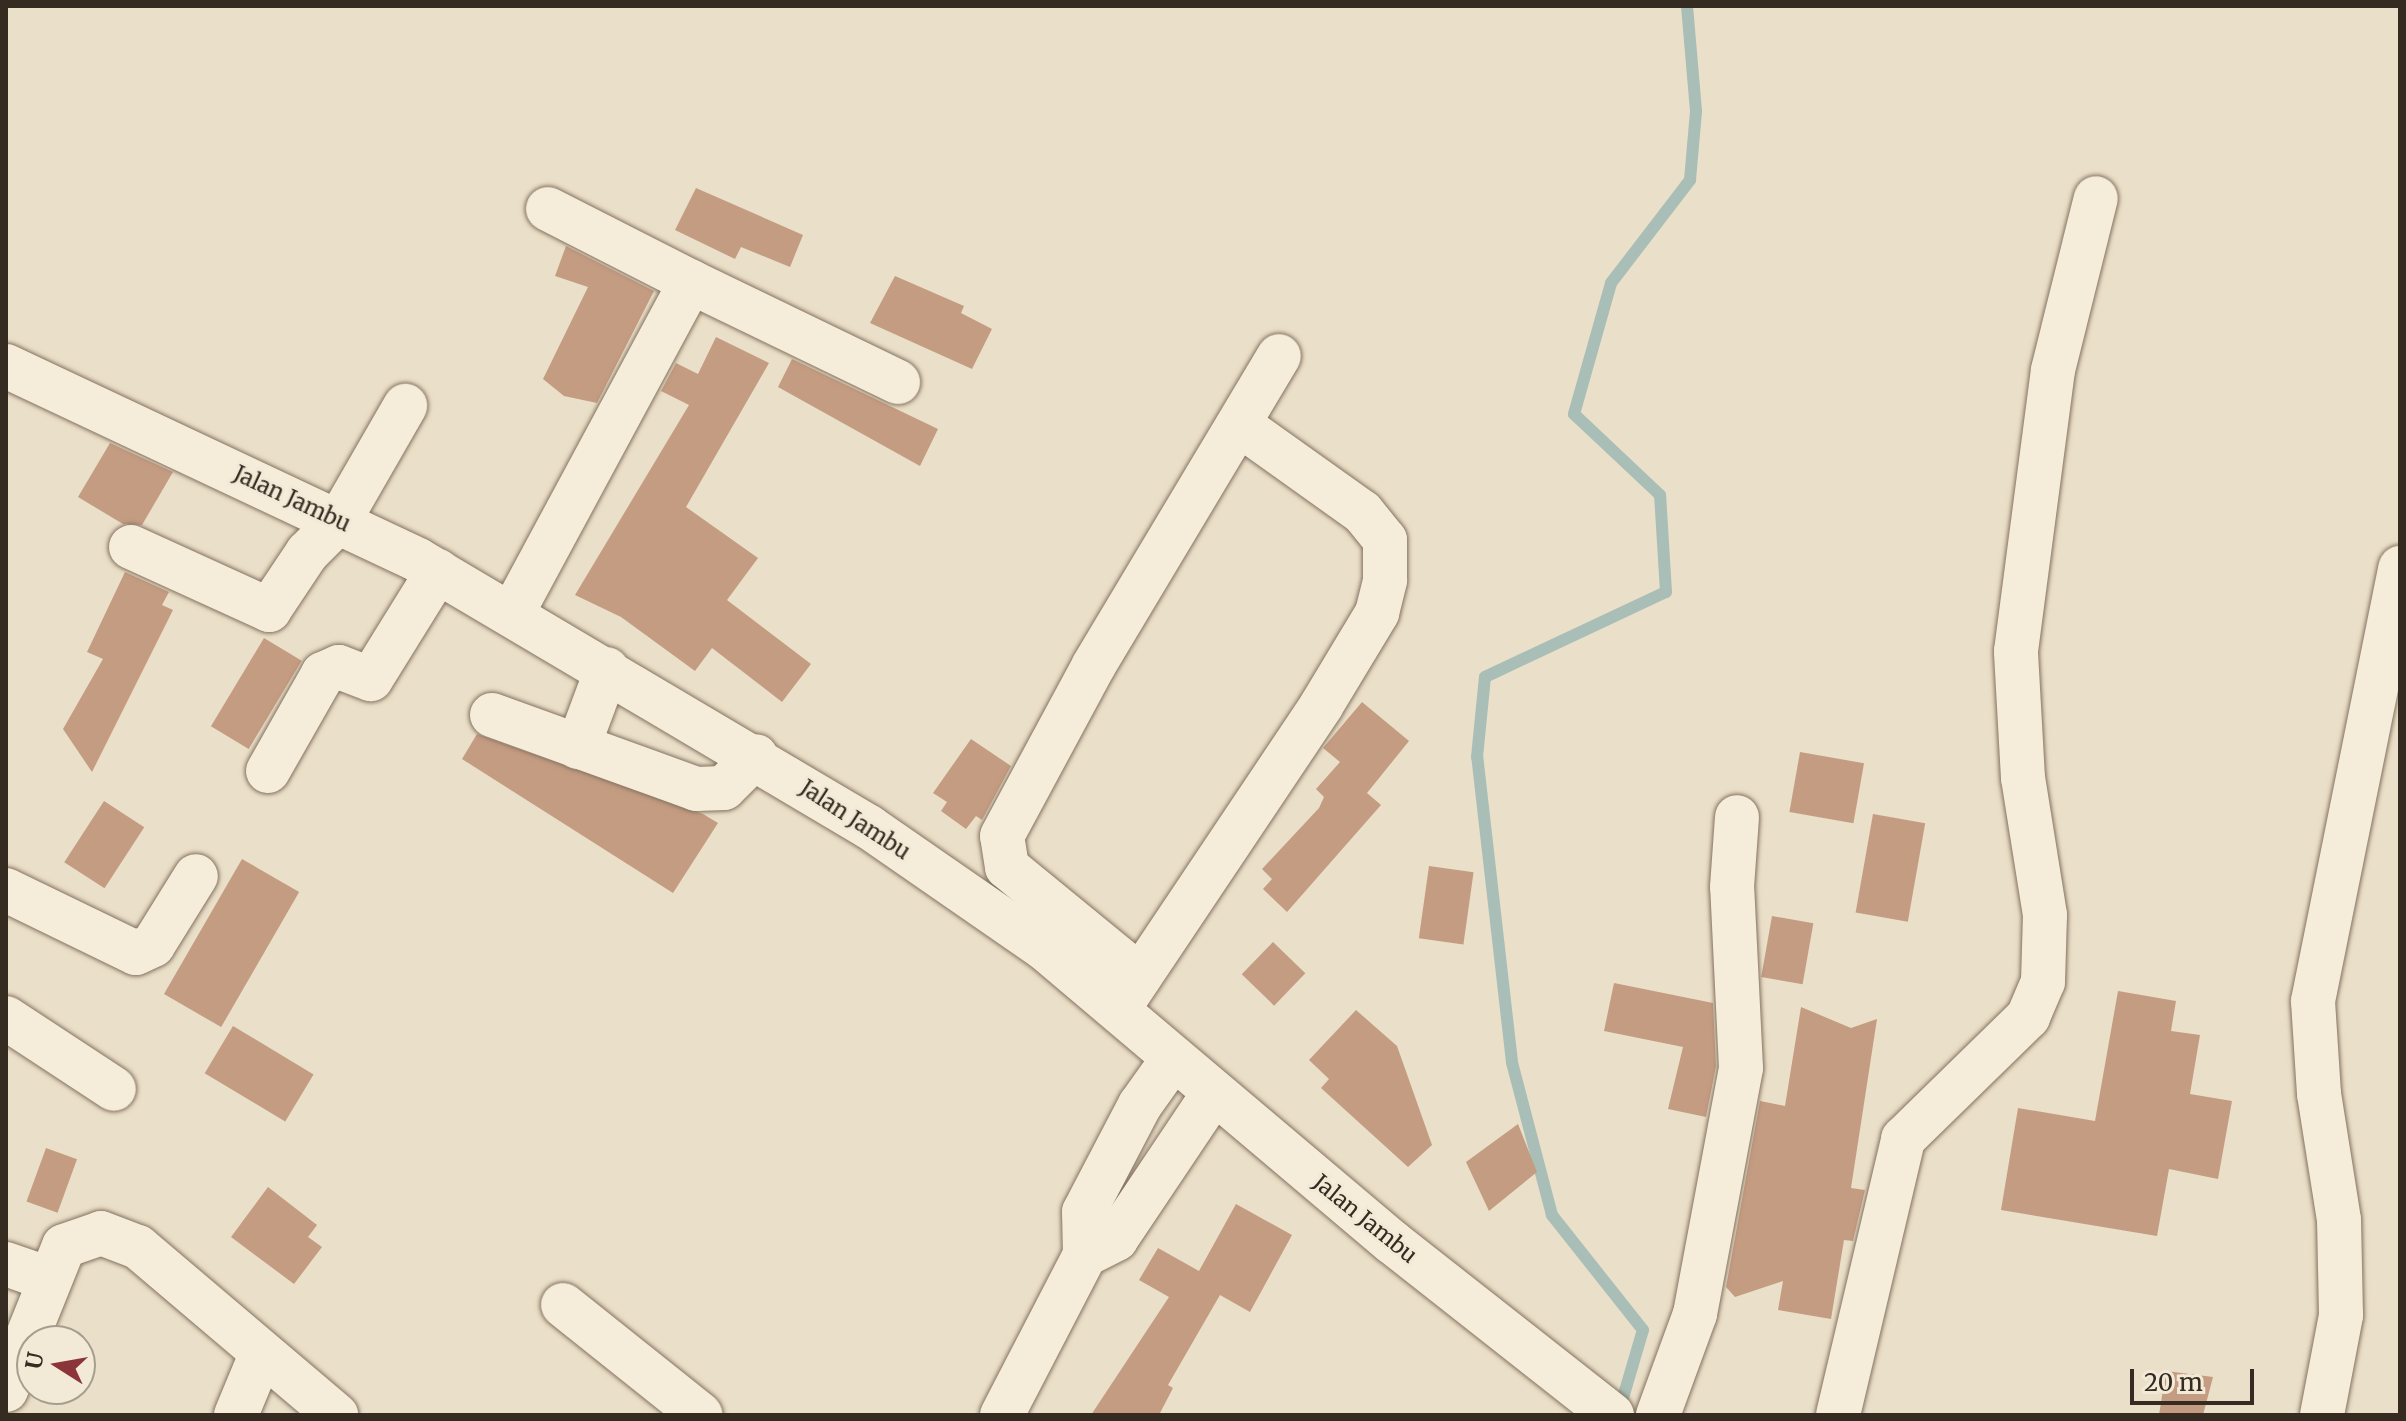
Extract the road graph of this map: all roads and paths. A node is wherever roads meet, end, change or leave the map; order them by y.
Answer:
1 (2096, 198) dead end
2 (548, 209) dead end
3 (691, 282) junction
4 (1279, 356) dead end
5 (6, 366) edge
6 (898, 382) dead end
7 (405, 406) dead end
8 (1240, 425) junction
9 (339, 521) junction
10 (131, 547) dead end
11 (438, 571) junction
12 (2398, 595) edge
13 (513, 612) junction
14 (607, 669) junction
15 (492, 715) dead end
16 (578, 747) junction
17 (756, 756) junction
18 (268, 771) dead end
19 (1737, 817) dead end
20 (196, 876) dead end
21 (6, 890) edge
22 (1129, 994) junction
23 (6, 1018) edge
24 (1172, 1060) junction
25 (114, 1089) dead end
26 (1213, 1094) junction
27 (1085, 1255) junction
28 (26, 1271) edge
29 (563, 1305) dead end
30 (260, 1357) junction
31 (6, 1390) edge
32 (1607, 1411) edge
33 (236, 1415) edge
34 (336, 1415) edge
35 (701, 1415) edge
36 (1002, 1415) edge
37 (1658, 1415) edge
38 (1838, 1415) edge
39 (2322, 1415) edge

1 - 38 street
2 - 3 street
3 - 6 street
3 - 13 street
4 - 8 street
5 - 9 street, Jalan Jambu
7 - 9 street
8 - 22 street
8 - 22 street
9 - 10 street
9 - 11 street, Jalan Jambu
11 - 13 street, Jalan Jambu
11 - 18 street
12 - 39 street
13 - 14 street, Jalan Jambu
14 - 16 street
14 - 17 street, Jalan Jambu
15 - 16 street
16 - 17 street
17 - 22 street, Jalan Jambu
19 - 37 street
20 - 21 street
22 - 24 street, Jalan Jambu
23 - 25 street
24 - 26 street, Jalan Jambu
24 - 27 street
26 - 27 street
26 - 32 street, Jalan Jambu
27 - 36 street
28 - 30 street
28 - 31 street
29 - 35 street
30 - 33 street
30 - 34 street

